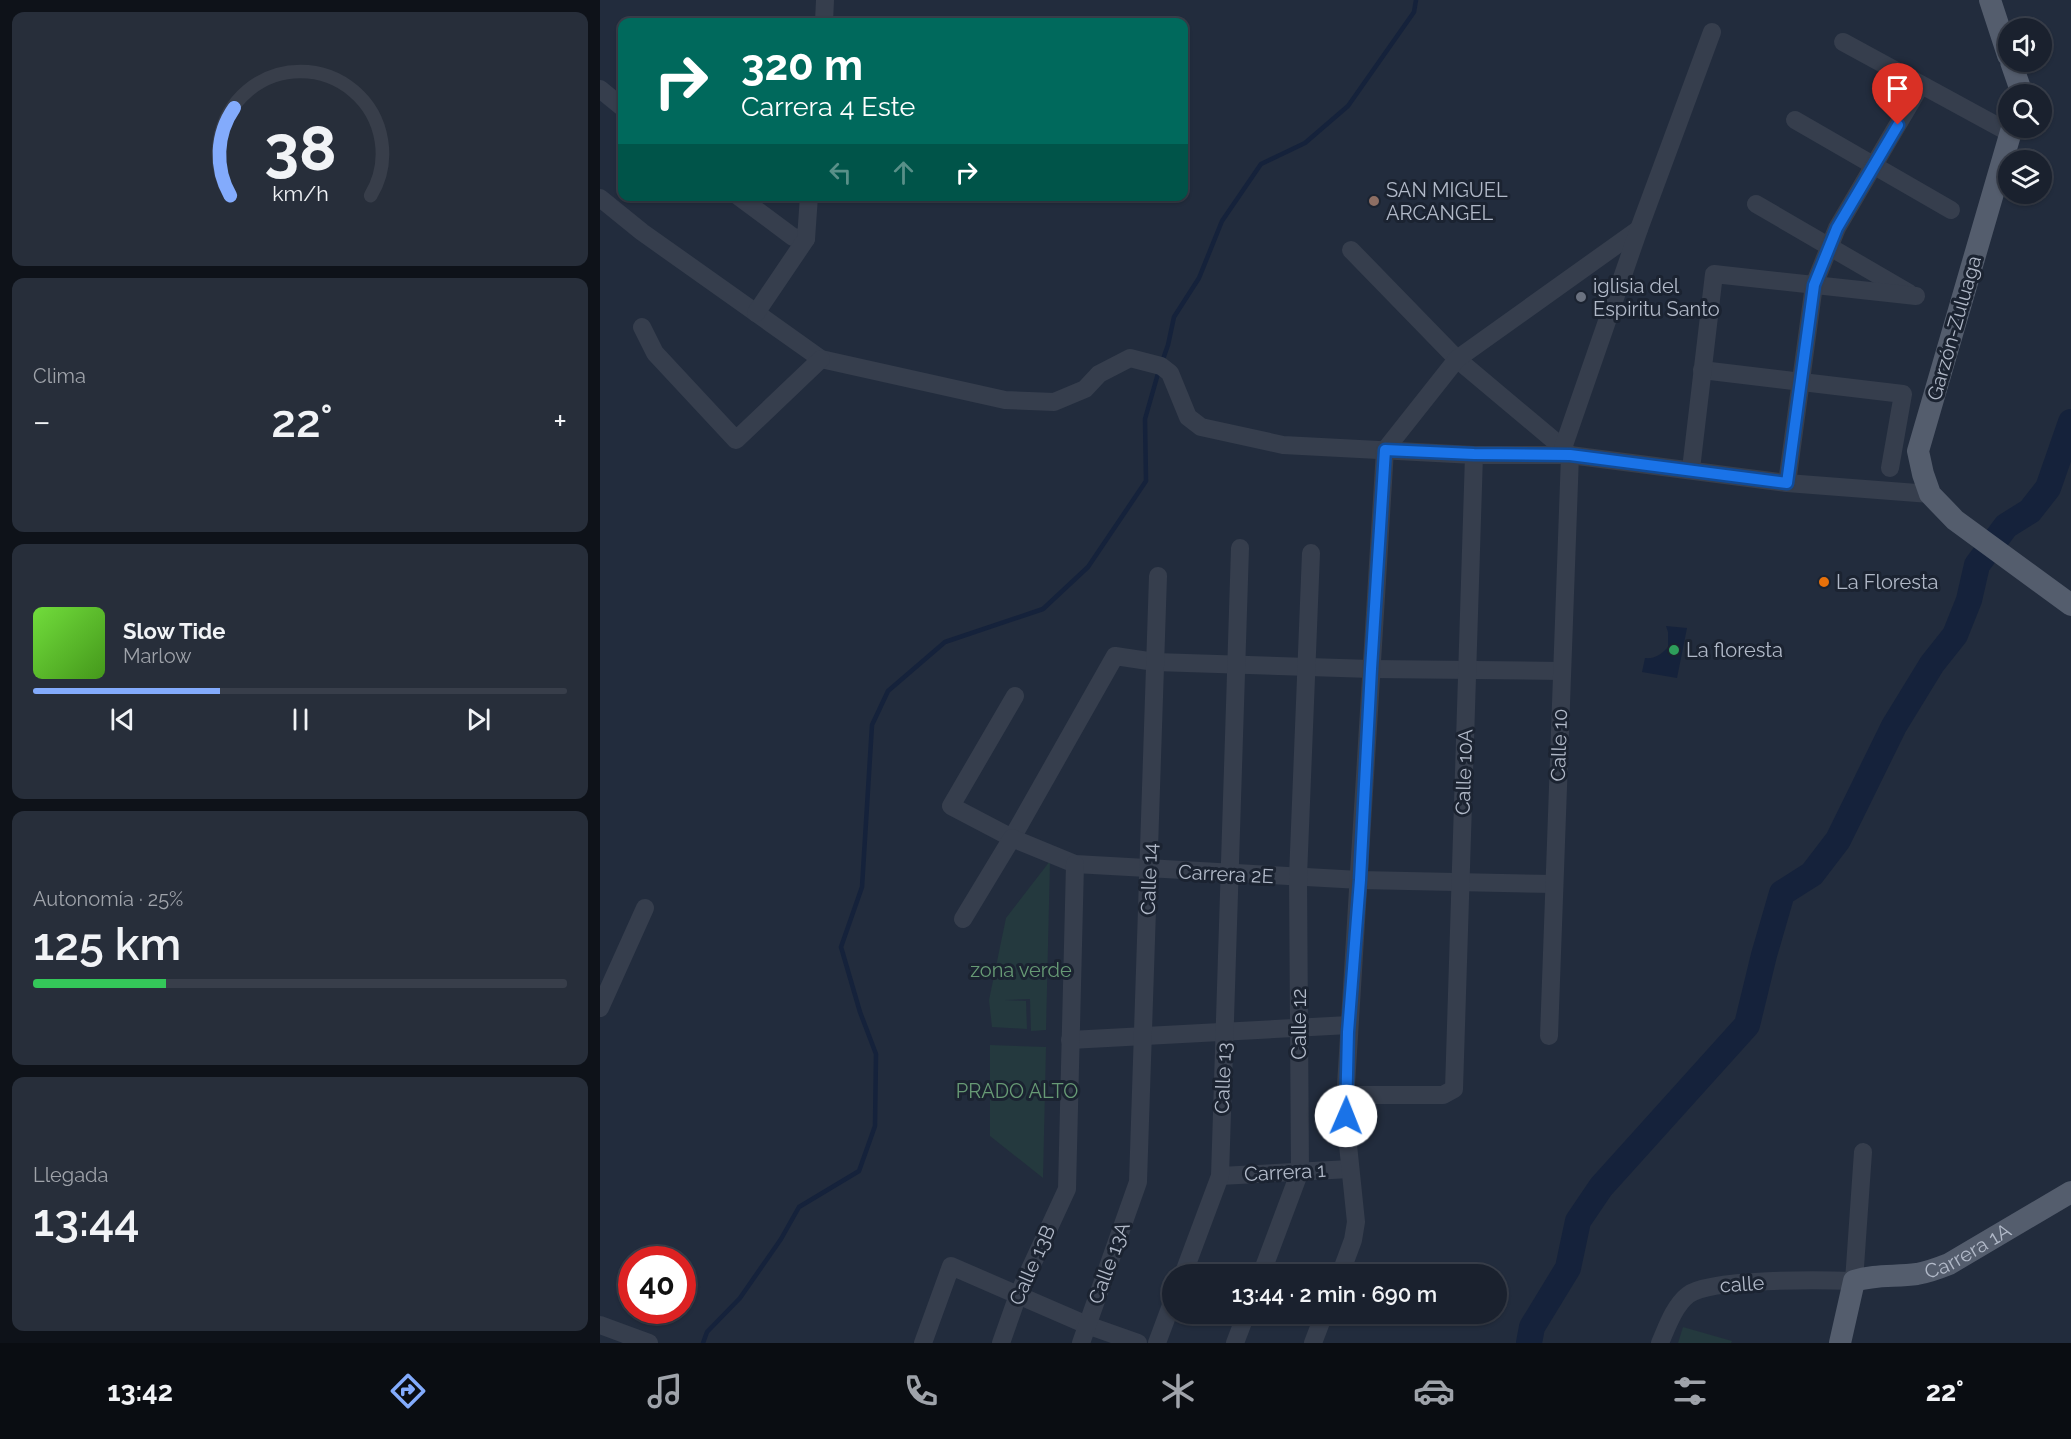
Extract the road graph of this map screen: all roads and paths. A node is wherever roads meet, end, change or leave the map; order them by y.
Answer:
1 (825, 0) edge
2 (1990, 0) edge
3 (824, 18) edge
4 (1998, 24) edge
5 (1712, 32) dead end
6 (1843, 42) dead end
7 (1921, 85) junction
8 (600, 89) edge
9 (618, 104) edge
10 (1795, 120) dead end
11 (1998, 124) edge
12 (2009, 138) edge
13 (1874, 165) junction
14 (600, 198) edge
15 (745, 201) edge
16 (809, 201) edge
17 (1756, 204) dead end
18 (1952, 210) dead end
19 (1639, 229) junction
20 (806, 239) junction
21 (1831, 247) junction
22 (1351, 250) dead end
23 (1814, 285) junction
24 (756, 313) junction
25 (642, 327) dead end
26 (821, 359) junction
27 (1456, 359) junction
28 (1702, 370) junction
29 (1802, 382) junction
30 (1385, 450) junction
31 (1567, 451) junction
32 (1474, 454) junction
33 (1890, 468) dead end
34 (1691, 469) junction
35 (1787, 483) junction
36 (1930, 494) junction
37 (1240, 548) dead end
38 (1311, 553) dead end
39 (1158, 576) dead end
40 (2071, 605) edge
41 (1155, 662) junction
42 (1236, 665) junction
43 (1307, 667) junction
44 (1371, 669) junction
45 (1467, 670) junction
46 (1562, 671) junction
47 (1015, 696) dead end
48 (1012, 838) junction
49 (1075, 864) junction
50 (1149, 870) junction
51 (1229, 874) junction
52 (1298, 877) junction
53 (1360, 880) junction
54 (1461, 882) junction
55 (1554, 884) junction
56 (645, 908) dead end
57 (963, 919) dead end
58 (600, 1008) edge
59 (1349, 1025) junction
60 (1299, 1028) junction
61 (1224, 1032) junction
62 (1143, 1036) junction
63 (1549, 1036) dead end
64 (1070, 1040) junction
65 (1346, 1095) junction
66 (1863, 1152) dead end
67 (1350, 1169) junction
68 (1300, 1172) junction
69 (1220, 1176) junction
70 (1138, 1182) joint
71 (2071, 1192) edge
72 (1186, 1264) edge
73 (1265, 1264) edge
74 (1344, 1264) edge
75 (1854, 1281) junction
76 (1018, 1295) junction
77 (1164, 1324) edge
78 (1243, 1324) edge
79 (1320, 1324) edge
80 (600, 1325) edge
81 (1087, 1325) junction
82 (649, 1343) edge
83 (923, 1343) edge
84 (1000, 1343) edge
85 (1081, 1343) edge
86 (1138, 1343) edge
87 (1157, 1343) edge
88 (1236, 1343) edge
89 (1313, 1343) edge
90 (1660, 1343) edge
91 (1840, 1343) edge

1 - 3 street
2 - 4 main road
5 - 19 street, Calle 10
6 - 7 street
7 - 11 street
7 - 13 street
8 - 9 street
10 - 13 street
12 - 36 main road, Garzón-Zuluaga
13 - 18 street
13 - 21 street
14 - 24 street
15 - 20 street
16 - 20 street
17 - 21 street
19 - 27 street
19 - 31 street, Calle 10
20 - 24 street
21 - 23 street
21 - 23 street
22 - 27 street
23 - 28 street
23 - 29 street
24 - 26 street
25 - 26 street
26 - 30 street
27 - 30 street
27 - 31 street
28 - 29 street
28 - 34 street
29 - 33 street
29 - 35 street
30 - 32 street
30 - 44 street
31 - 32 street
31 - 34 street
31 - 46 street, Calle 10
32 - 45 street, Calle 10A
34 - 35 street
35 - 36 street
36 - 40 main road, Garzón-Zuluaga
37 - 42 street, Calle 13
38 - 43 street, Calle 12
39 - 41 street, Calle 14
41 - 42 street
41 - 48 street
41 - 50 street, Calle 14
42 - 43 street
42 - 51 street, Calle 13
43 - 44 street
43 - 52 street, Calle 12
44 - 45 street
44 - 53 street
45 - 46 street
45 - 54 street, Calle 10A
46 - 55 street, Calle 10
47 - 48 street, Carrera 2E
48 - 49 street, Carrera 2E
48 - 57 street
49 - 50 street, Carrera 2E
49 - 64 street
50 - 51 street, Carrera 2E
50 - 62 street, Calle 14
51 - 52 street, Carrera 2E
51 - 61 street, Calle 13
52 - 53 street, Carrera 2E
52 - 60 street, Calle 12
53 - 54 street, Carrera 2E
53 - 59 street
54 - 55 street, Carrera 2E
54 - 65 street, Calle 10A
55 - 63 street, Calle 10
56 - 58 street
59 - 60 street
59 - 65 street
60 - 61 street
60 - 68 street, Calle 12
61 - 62 street
61 - 69 street, Calle 13
62 - 64 street
62 - 70 street, Calle 14
64 - 76 street, Calle 13B
65 - 67 street
66 - 75 street
67 - 68 street, Carrera 1
67 - 74 street
68 - 69 street, Carrera 1
68 - 73 street
69 - 72 street, Calle 13
70 - 81 street, Calle 13A
71 - 75 main road, Carrera 1A
75 - 90 street, calle
75 - 91 main road
76 - 81 street
76 - 83 street
76 - 84 street, Calle 13B
77 - 87 street
78 - 88 street
79 - 89 street
80 - 82 street
81 - 85 street, Calle 13A
81 - 86 street

